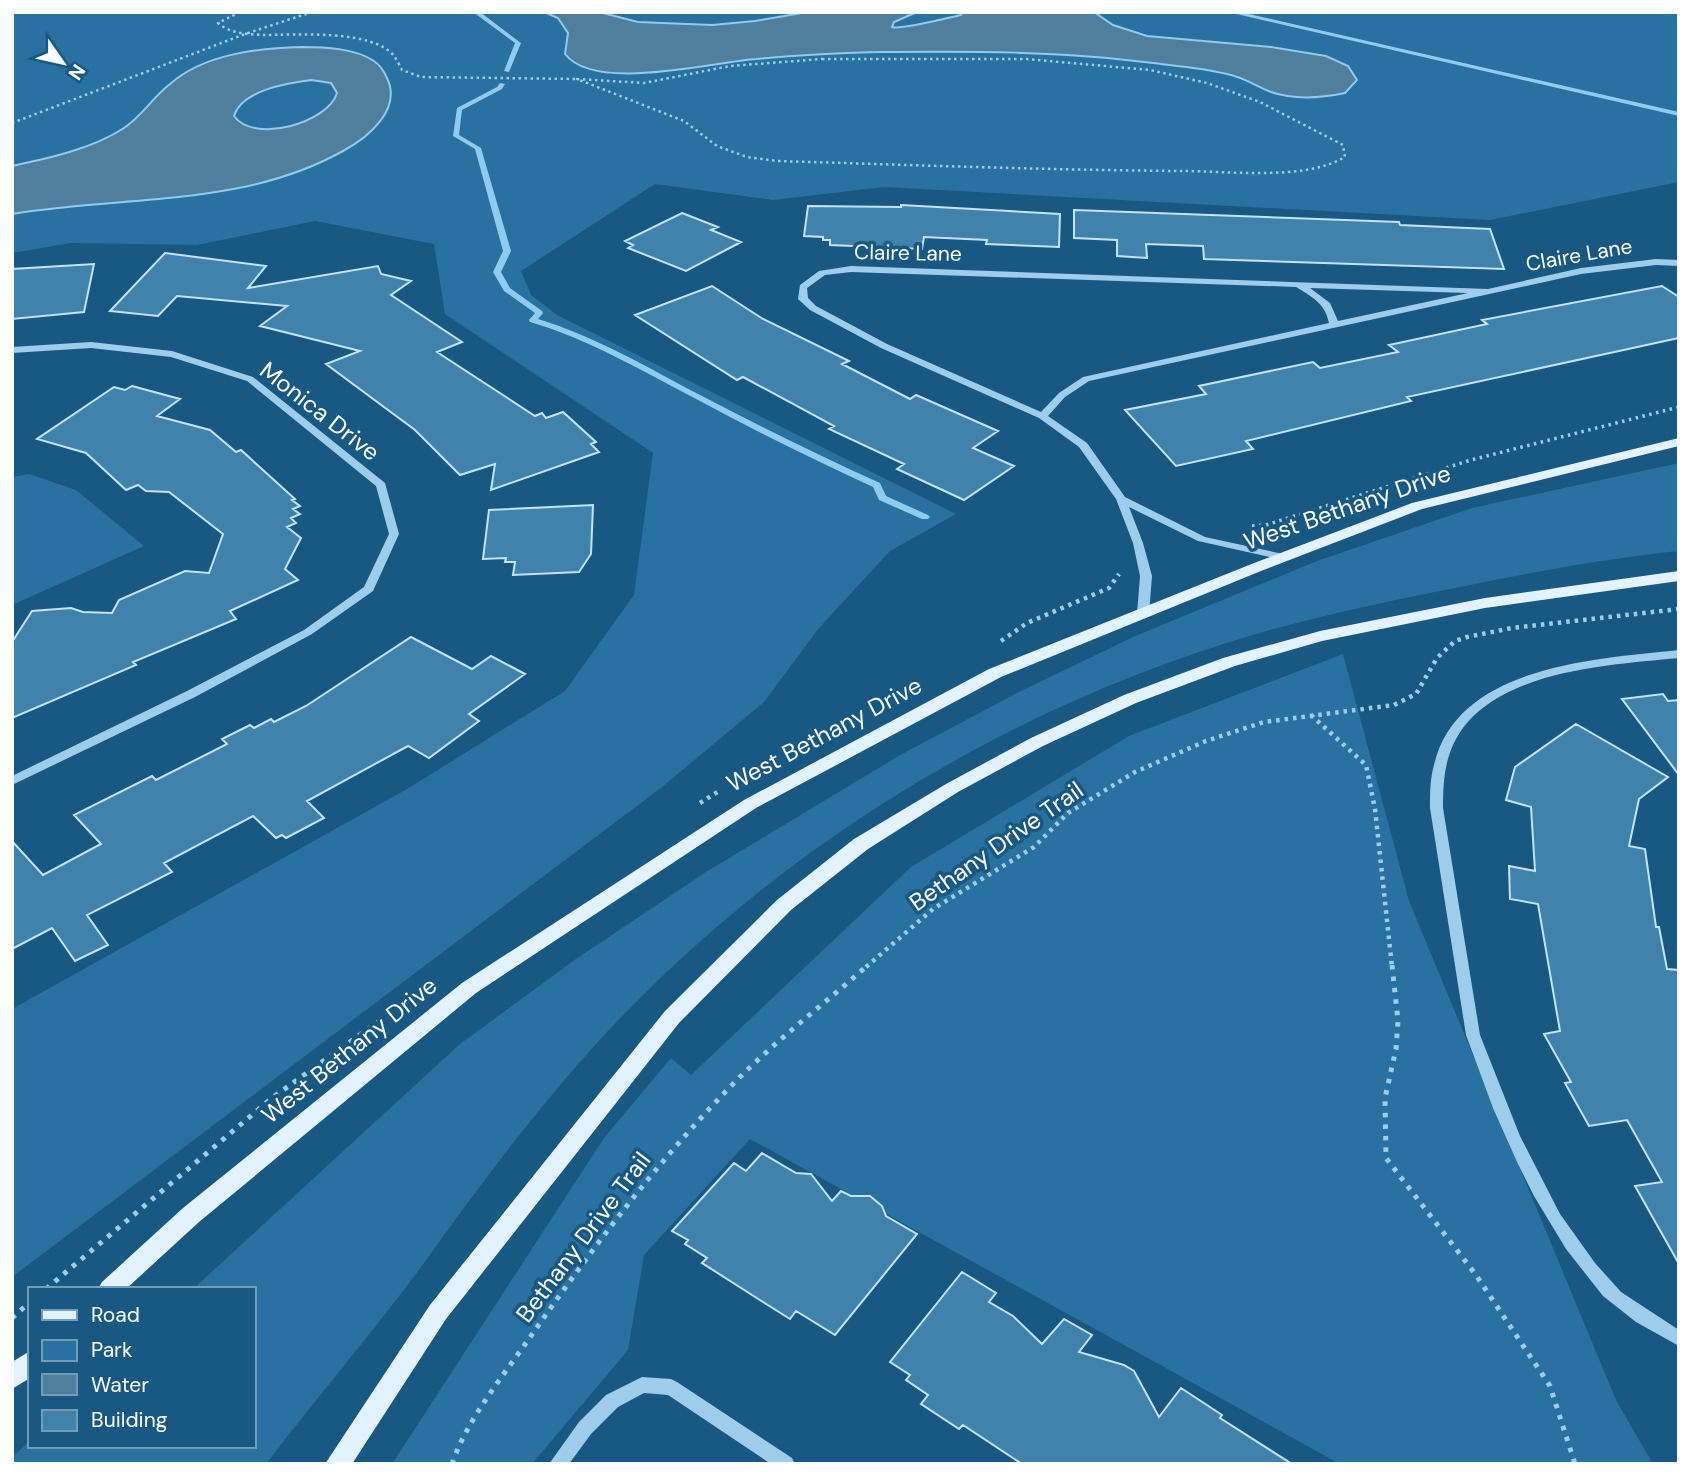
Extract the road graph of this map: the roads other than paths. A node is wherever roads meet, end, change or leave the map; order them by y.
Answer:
1 (1679, 263) edge
2 (1297, 285) junction
3 (1487, 291) junction
4 (1334, 325) junction
5 (12, 350) edge
6 (1042, 416) junction
7 (1679, 442) edge
8 (1121, 499) junction
9 (1283, 557) junction
10 (1679, 576) edge
11 (1143, 614) junction
12 (1679, 654) edge
13 (12, 781) edge
14 (112, 1287) edge
15 (1679, 1339) edge
16 (28, 1364) edge
17 (12, 1378) edge
18 (337, 1464) edge
19 (558, 1464) edge
20 (786, 1464) edge

1 - 3 street, Claire Lane
2 - 3 street, Claire Lane
2 - 4 street
2 - 6 street, Claire Lane
3 - 4 street, Claire Lane
4 - 6 street, Claire Lane
5 - 13 street, Monica Drive
6 - 8 street, Claire Lane
7 - 9 main road, West Bethany Drive
8 - 9 street, Claire Lane
8 - 11 street, Claire Lane
9 - 11 main road, West Bethany Drive
10 - 18 main road
11 - 14 main road, West Bethany Drive
12 - 15 street
16 - 17 main road
19 - 20 street

